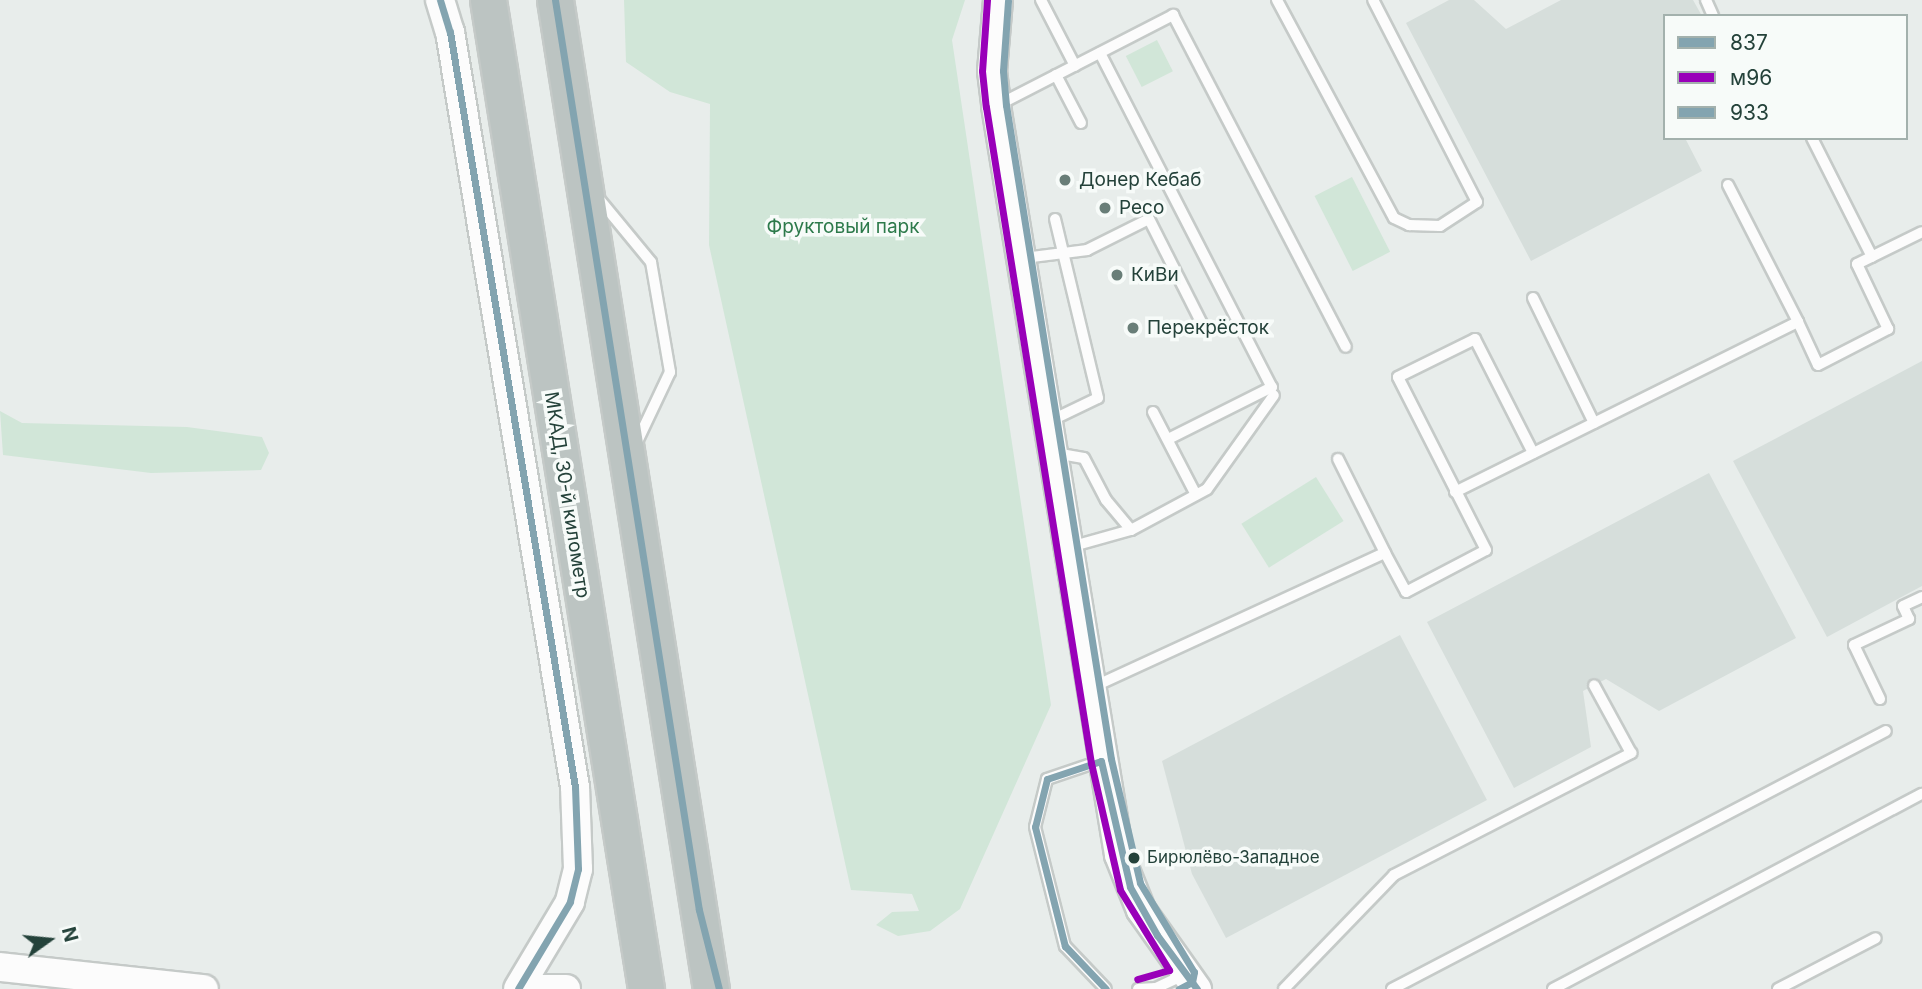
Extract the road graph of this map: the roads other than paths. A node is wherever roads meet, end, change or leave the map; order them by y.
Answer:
1 (440, 0) edge
2 (476, 0) edge
3 (488, 0) edge
4 (555, 0) edge
5 (572, 0) edge
6 (998, 0) edge
7 (1041, 0) edge
8 (1277, 0) edge
9 (1373, 0) edge
10 (1100, 53) junction
11 (1075, 66) junction
12 (1056, 75) junction
13 (569, 87) junction
14 (504, 97) junction
15 (996, 106) junction
16 (1081, 123) dead end
17 (1813, 140) edge
18 (582, 178) junction
19 (1728, 186) dead end
20 (1055, 219) dead end
21 (1922, 232) edge
22 (1061, 253) junction
23 (1872, 257) junction
24 (1020, 259) junction
25 (1533, 298) dead end
26 (1798, 322) junction
27 (1203, 326) dead end
28 (1346, 347) dead end
29 (1274, 395) dead end
30 (1153, 412) dead end
31 (1046, 423) junction
32 (1594, 423) junction
33 (1168, 439) junction
34 (1051, 453) junction
35 (1533, 453) junction
36 (1338, 459) dead end
37 (627, 462) junction
38 (1455, 492) junction
39 (1196, 495) junction
40 (1131, 530) junction
41 (1066, 547) junction
42 (1385, 553) junction
43 (1922, 597) edge
44 (1594, 685) dead end
45 (1089, 688) junction
46 (1880, 699) dead end
47 (1886, 731) dead end
48 (1101, 761) junction
49 (1922, 794) edge
50 (699, 910) junction
51 (1876, 939) dead end
52 (0, 967) edge
53 (1190, 982) edge
54 (204, 989) edge
55 (518, 989) edge
56 (537, 989) edge
57 (566, 989) edge
58 (646, 989) edge
59 (711, 989) edge
60 (719, 989) edge
61 (1106, 989) edge
62 (1138, 989) edge
63 (1284, 989) edge
64 (1392, 989) edge
65 (1553, 989) edge
66 (1778, 989) edge

1 - 55 street
2 - 14 street
3 - 14 highway, МКАД, 30-й километр
4 - 13 highway
5 - 13 street
6 - 15 street
7 - 11 lane
8 - 9 lane
10 - 11 lane
10 - 28 lane
10 - 33 lane
11 - 12 lane
12 - 15 lane
12 - 16 lane
13 - 18 highway
14 - 58 highway, МКАД, 30-й километр
15 - 24 street
17 - 23 lane
18 - 37 highway
18 - 37 lane
19 - 26 lane
20 - 22 lane
21 - 23 lane
22 - 24 lane
22 - 27 lane
22 - 31 lane
23 - 26 lane
24 - 31 street
25 - 32 lane
26 - 32 lane
29 - 39 lane
30 - 33 lane
31 - 34 street
32 - 35 lane
33 - 39 lane
34 - 40 lane
34 - 41 street
35 - 38 lane
35 - 38 lane
36 - 42 lane
37 - 50 highway
38 - 42 lane
39 - 40 lane
40 - 41 lane
41 - 45 street
42 - 45 lane
43 - 46 lane
44 - 63 lane
45 - 48 street
47 - 64 lane
48 - 53 street
48 - 61 lane
49 - 65 lane
50 - 59 highway
50 - 60 street
51 - 66 lane
52 - 54 street
53 - 62 lane
56 - 57 street

